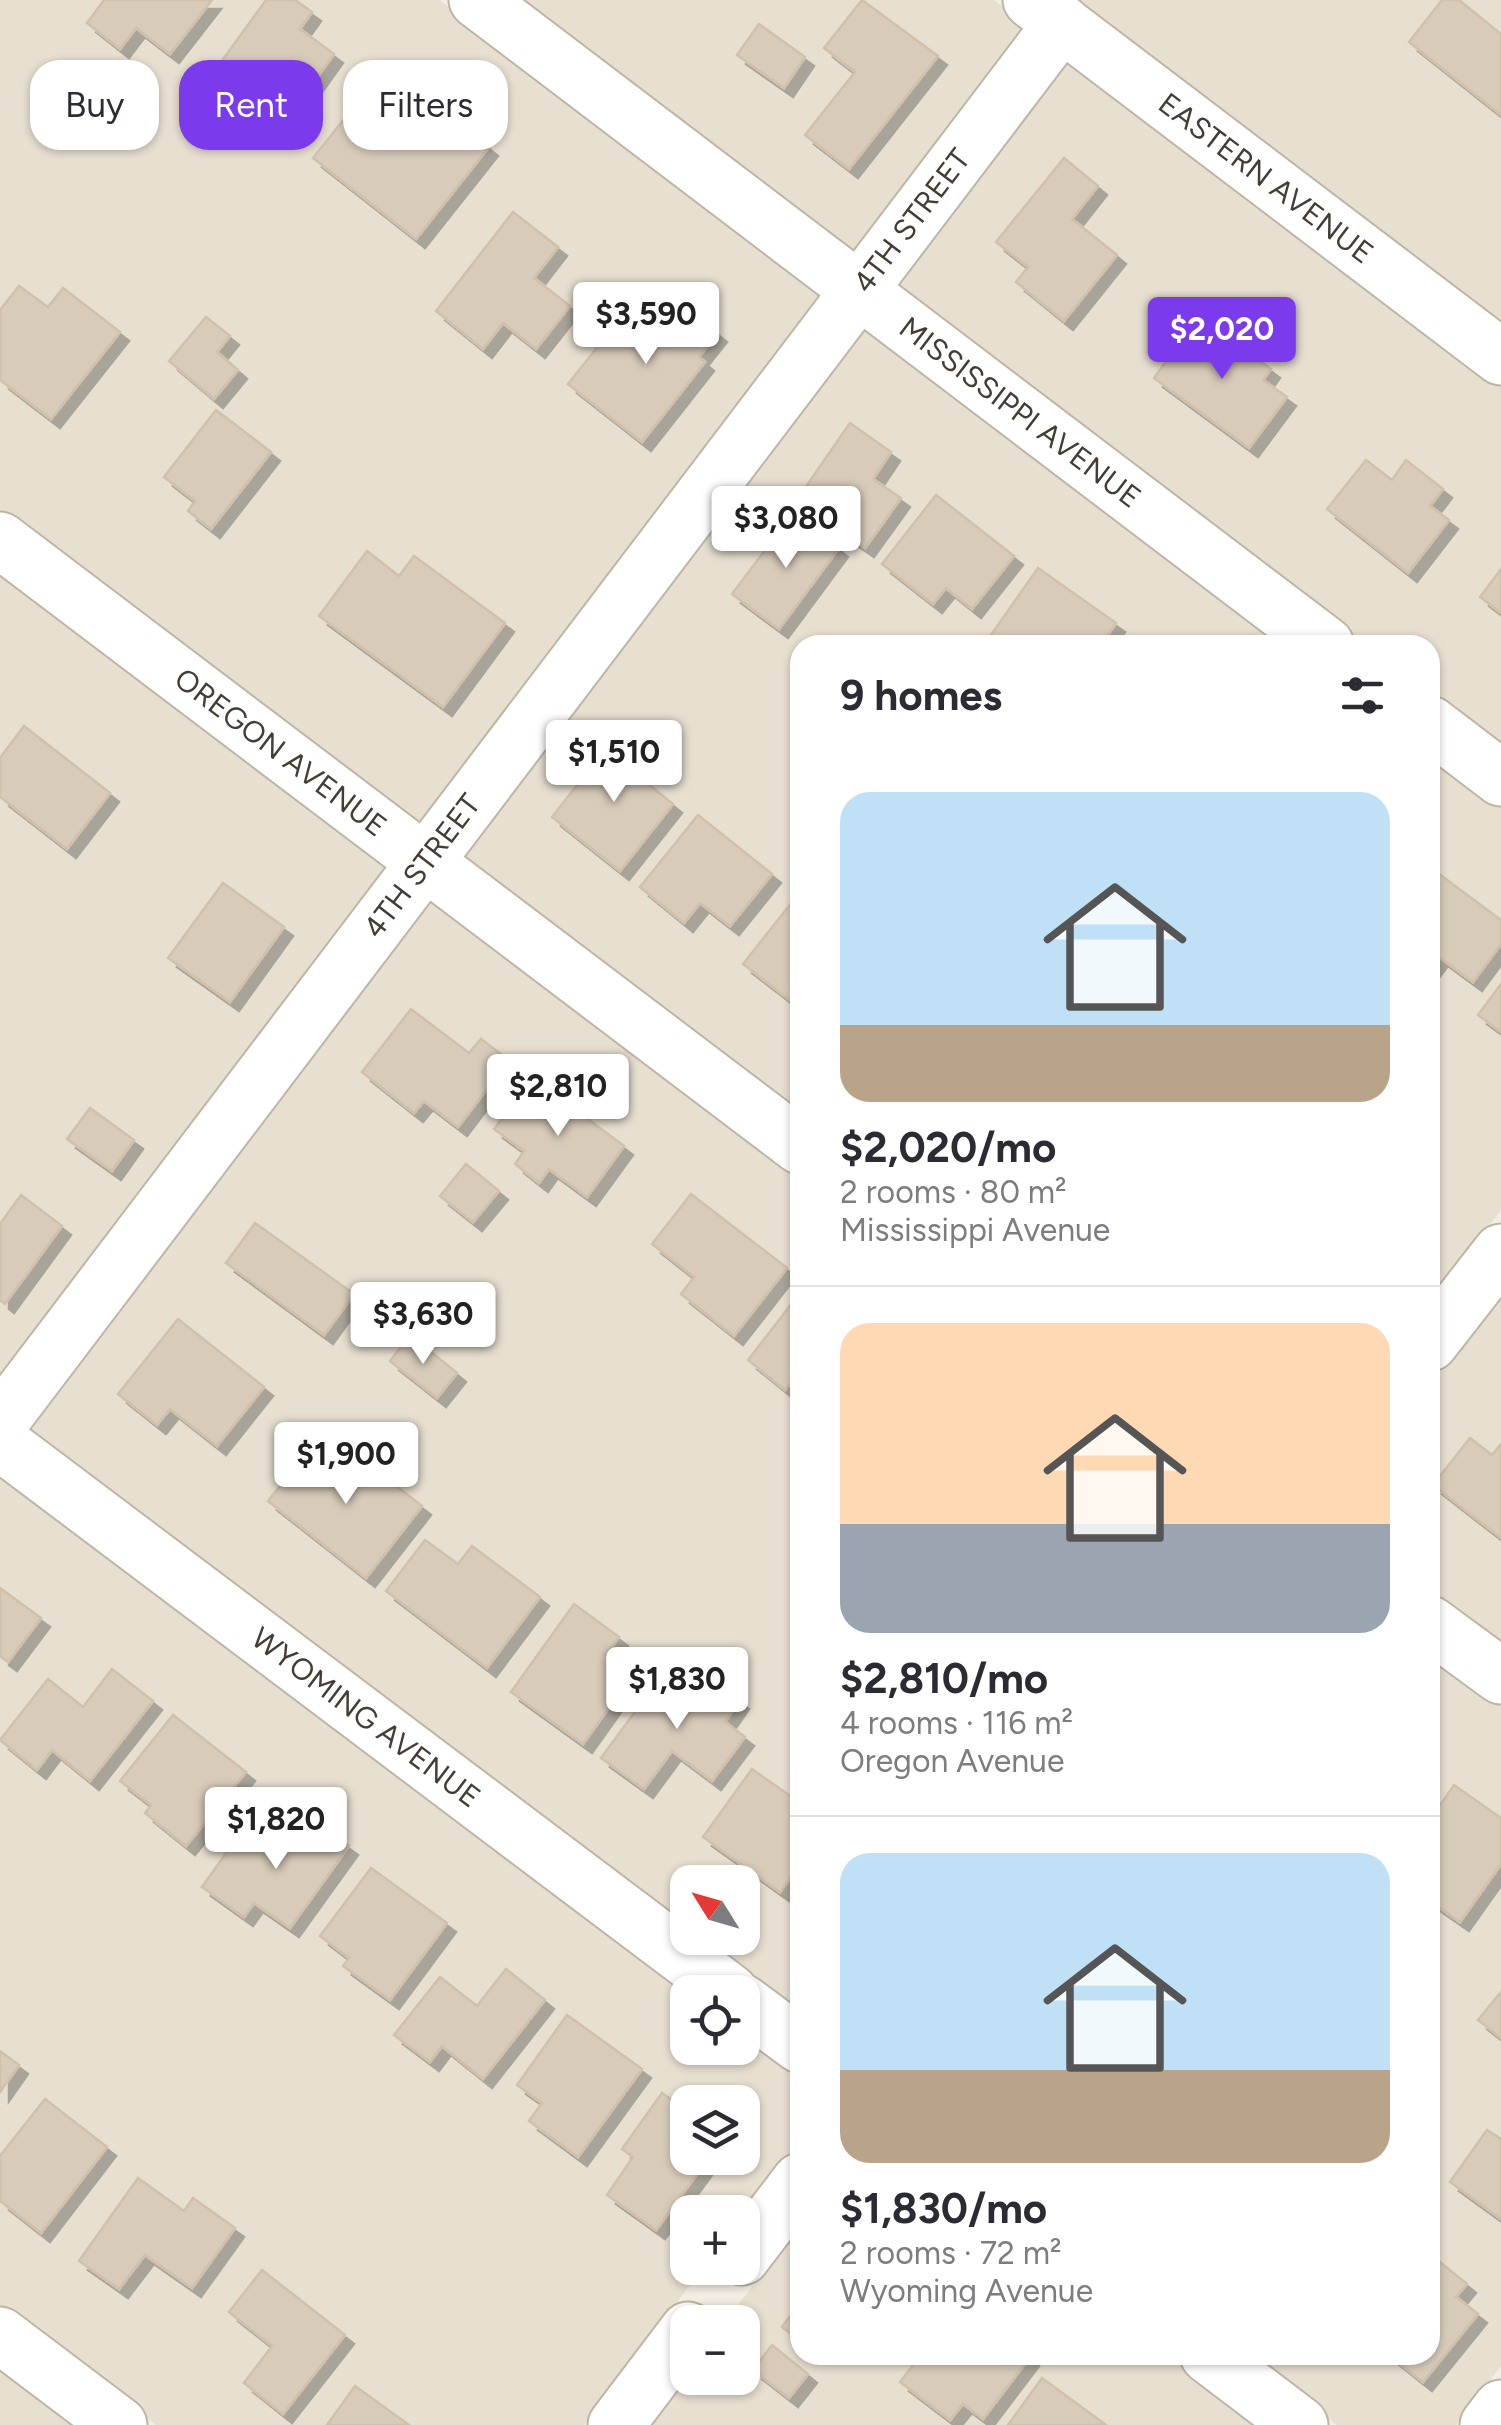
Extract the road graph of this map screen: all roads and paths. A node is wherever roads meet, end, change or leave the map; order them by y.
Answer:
1 (477, 0) edge
2 (1047, 12) edge
3 (860, 291) junction
4 (1501, 358) edge
5 (0, 540) edge
6 (1313, 635) edge
7 (1440, 732) edge
8 (1501, 778) edge
9 (425, 861) junction
10 (790, 1138) edge
11 (1501, 1252) edge
12 (1440, 1331) edge
13 (0, 1422) edge
14 (0, 1442) edge
15 (1440, 1631) edge
16 (1501, 1676) edge
17 (707, 1975) edge
18 (760, 2015) edge
19 (790, 2038) edge
20 (790, 2194) edge
21 (760, 2233) edge
22 (721, 2285) edge
23 (706, 2305) edge
24 (0, 2335) edge
25 (670, 2354) edge
26 (1221, 2365) edge
27 (1501, 2408) edge
28 (119, 2425) edge
29 (616, 2425) edge
30 (1300, 2425) edge
31 (1488, 2425) edge

1 - 3 street, MISSISSIPPI AVENUE
2 - 3 street, 4TH STREET
2 - 4 street, EASTERN AVENUE
3 - 6 street, MISSISSIPPI AVENUE
3 - 9 street, 4TH STREET
5 - 9 street, OREGON AVENUE
7 - 8 street
9 - 10 street, OREGON AVENUE
9 - 13 street, 4TH STREET
11 - 12 street
14 - 17 street, WYOMING AVENUE
15 - 16 street
18 - 19 street
20 - 21 street
22 - 23 street
24 - 28 street
25 - 29 street
26 - 30 street
27 - 31 street

